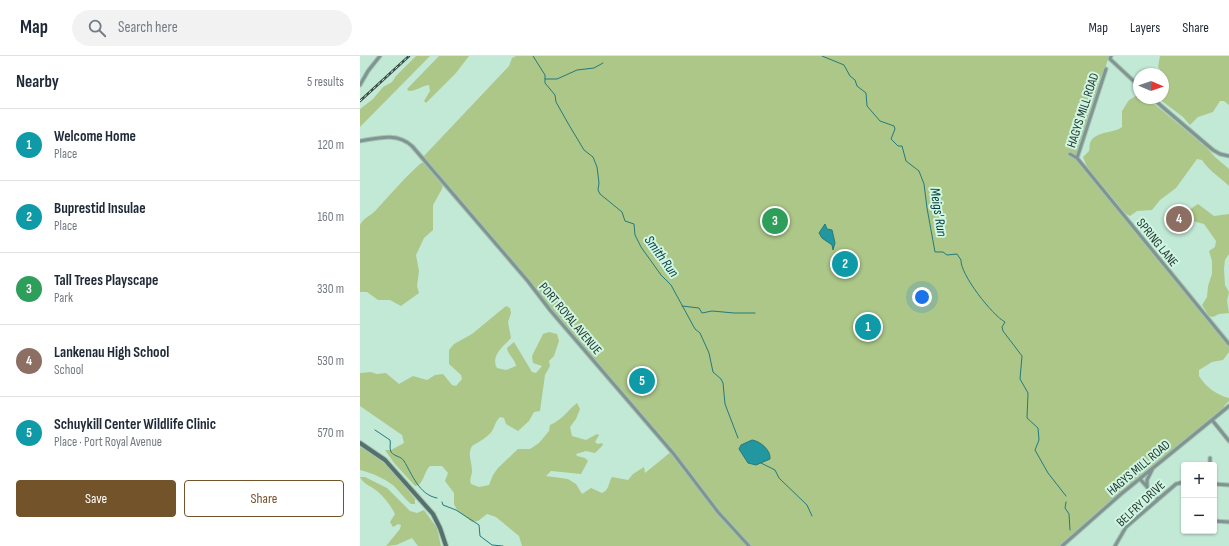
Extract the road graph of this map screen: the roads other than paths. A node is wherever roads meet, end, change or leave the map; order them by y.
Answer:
1 (380, 56) edge
2 (1111, 58) edge
3 (1106, 69) dead end
4 (1133, 80) edge
5 (360, 85) edge
6 (1159, 104) edge
7 (360, 141) edge
8 (1070, 154) dead end
9 (1229, 156) edge
10 (1077, 158) junction
11 (1229, 344) edge
12 (1229, 406) edge
13 (1212, 420) junction
14 (1229, 441) edge
15 (360, 443) edge
16 (1210, 458) dead end
17 (1210, 462) edge
18 (1152, 469) junction
19 (1140, 479) junction
20 (1181, 483) edge
21 (1217, 484) edge
22 (1229, 485) edge
23 (1147, 487) junction
24 (1158, 500) junction
25 (1217, 521) edge
26 (1229, 522) edge
27 (446, 546) edge
28 (749, 546) edge
29 (1062, 546) edge
30 (1115, 546) edge

1 - 5 street
2 - 4 street
3 - 10 street, HAGYS MILL ROAD
6 - 9 street
7 - 28 street, PORT ROYAL AVENUE
8 - 10 street, SPRING LANE
10 - 11 street, SPRING LANE
12 - 13 street, HAGYS MILL ROAD
13 - 14 street
13 - 18 street, HAGYS MILL ROAD
15 - 27 main road
16 - 17 street
18 - 19 street, HAGYS MILL ROAD
18 - 23 street
19 - 23 street
19 - 29 street, HAGYS MILL ROAD
20 - 24 street, BELFRY DRIVE
21 - 22 street
23 - 24 street
24 - 30 street, BELFRY DRIVE
25 - 26 street

